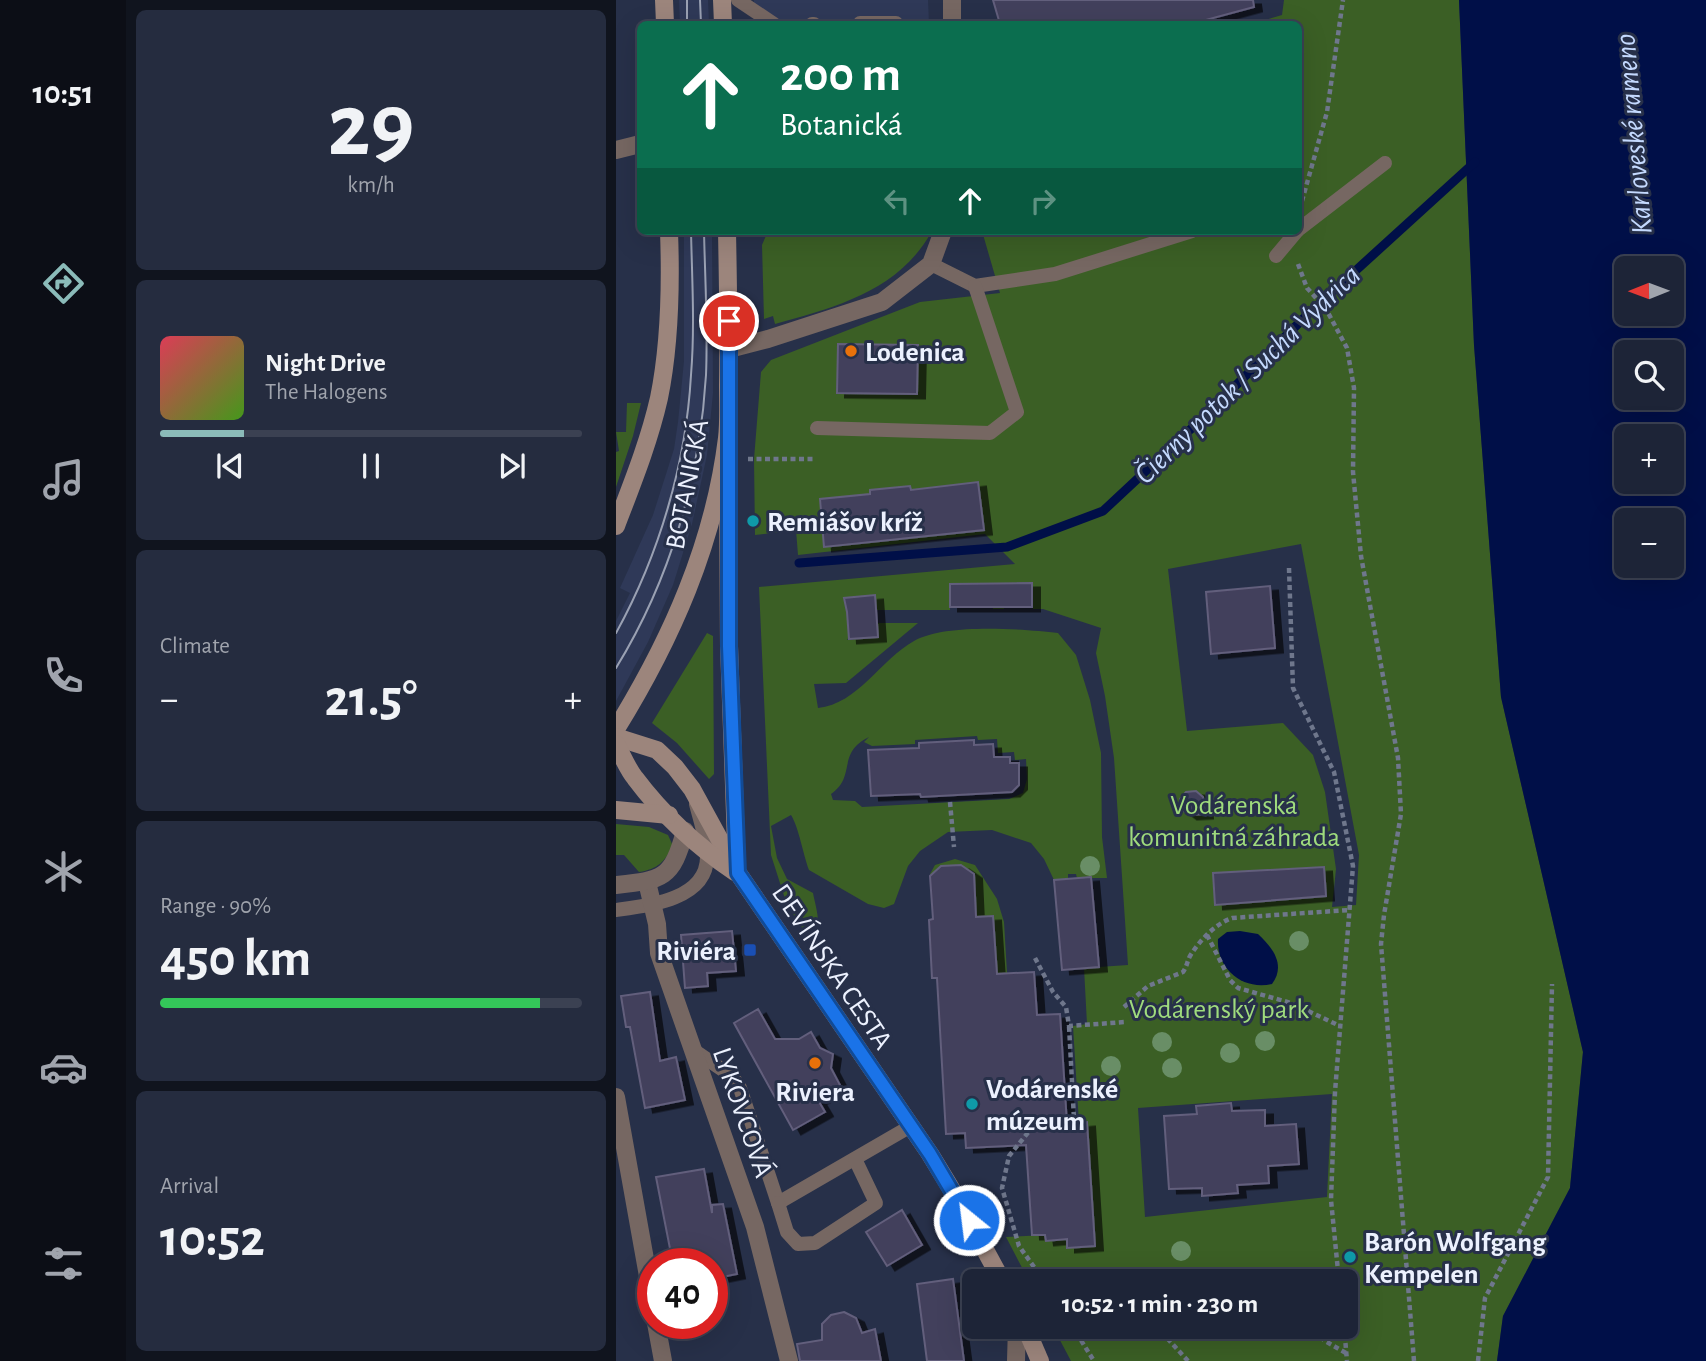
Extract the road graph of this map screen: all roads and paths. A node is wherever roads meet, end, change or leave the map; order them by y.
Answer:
1 (664, 0) edge
2 (722, 0) edge
3 (738, 0) edge
4 (952, 0) edge
5 (1343, 0) edge
6 (665, 21) edge
7 (723, 21) edge
8 (770, 21) edge
9 (952, 21) edge
10 (637, 146) edge
11 (616, 150) edge
12 (1385, 163) dead end
13 (1302, 202) dead end
14 (1302, 224) edge
15 (669, 235) edge
16 (729, 235) edge
17 (942, 235) edge
18 (1179, 235) edge
19 (1290, 235) edge
20 (1276, 256) dead end
21 (931, 264) junction
22 (975, 286) junction
23 (1307, 288) dead end
24 (729, 349) junction
25 (817, 428) dead end
26 (727, 438) junction
27 (748, 459) dead end
28 (813, 459) dead end
29 (616, 526) edge
30 (1289, 568) dead end
31 (616, 729) edge
32 (616, 737) edge
33 (616, 744) edge
34 (692, 789) junction
35 (950, 802) dead end
36 (616, 810) edge
37 (669, 816) junction
38 (685, 831) junction
39 (954, 847) dead end
40 (707, 853) junction
41 (738, 873) junction
42 (648, 882) junction
43 (616, 885) edge
44 (652, 905) junction
45 (616, 910) edge
46 (1349, 910) junction
47 (1207, 935) junction
48 (1035, 958) dead end
49 (1552, 984) dead end
50 (1124, 1007) dead end
51 (1125, 1022) dead end
52 (1069, 1026) junction
53 (1340, 1026) junction
54 (695, 1051) junction
55 (616, 1097) edge
56 (911, 1126) junction
57 (855, 1159) junction
58 (778, 1203) junction
59 (643, 1248) edge
60 (995, 1269) edge
61 (1035, 1269) edge
62 (1338, 1269) edge
63 (659, 1339) edge
64 (1017, 1339) edge
65 (1031, 1339) edge
66 (1080, 1339) edge
67 (1168, 1339) edge
68 (1323, 1339) edge
69 (1345, 1339) edge
70 (1346, 1353) junction
71 (663, 1361) edge
72 (789, 1361) edge
73 (1016, 1361) edge
74 (1040, 1361) edge
75 (1094, 1361) edge
76 (1188, 1361) edge
77 (1348, 1361) edge
78 (1414, 1361) edge
79 (1478, 1361) edge

1 - 6 street
2 - 7 street
3 - 8 lane
4 - 9 street
5 - 13 path
10 - 11 street
12 - 14 lane
15 - 29 street, BOTANICKÁ
16 - 24 street, BOTANICKÁ
17 - 21 street
18 - 22 lane
19 - 20 lane
21 - 22 lane
21 - 24 street
22 - 25 lane
23 - 78 path
24 - 26 street, BOTANICKÁ
26 - 31 street, BOTANICKÁ
26 - 41 street, DEVÍNSKA CESTA
27 - 28 path
30 - 46 path
32 - 34 street
33 - 37 street
34 - 40 lane
34 - 41 street
35 - 39 path
36 - 37 street
37 - 38 street
38 - 40 street
38 - 42 street
40 - 41 street
40 - 44 lane
41 - 56 street, DEVÍNSKA CESTA
42 - 43 street
42 - 44 street, LYKOVCOVÁ
44 - 45 lane
44 - 54 street, LYKOVCOVÁ
46 - 47 path
46 - 53 path
47 - 50 path
47 - 53 path
48 - 52 path
49 - 79 path
51 - 52 path
52 - 61 path
53 - 62 path
54 - 58 lane
54 - 72 street, LYKOVCOVÁ
55 - 59 street
56 - 57 lane
56 - 60 street, DEVÍNSKA CESTA
57 - 58 lane
57 - 58 lane
63 - 71 street
64 - 73 street
65 - 74 street
66 - 75 path
67 - 76 path
68 - 70 path
69 - 70 path
70 - 77 path

